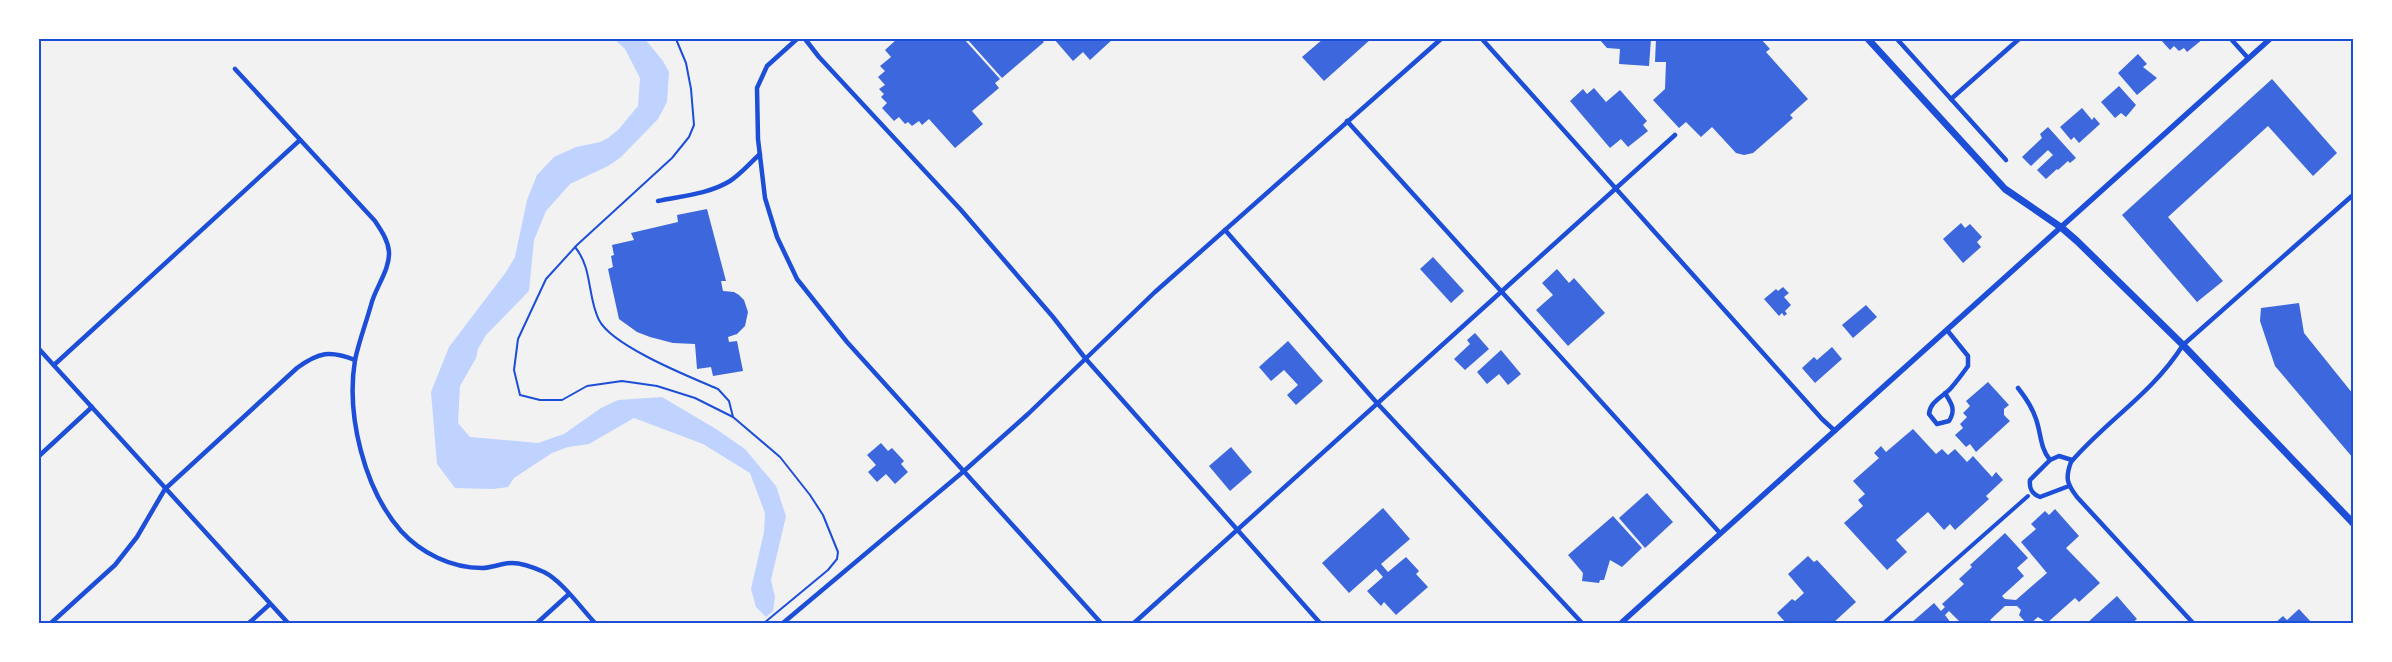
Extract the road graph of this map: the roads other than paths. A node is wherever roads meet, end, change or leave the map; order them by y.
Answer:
1 (796, 39) edge
2 (805, 39) edge
3 (1441, 39) edge
4 (1482, 39) edge
5 (1868, 39) edge
6 (1897, 39) edge
7 (2019, 39) edge
8 (2231, 39) edge
9 (2270, 39) edge
10 (2248, 58) junction
11 (236, 69) dead end
12 (1951, 99) junction
13 (1347, 121) junction
14 (1674, 135) dead end
15 (300, 140) junction
16 (760, 154) junction
17 (2006, 160) dead end
18 (1617, 190) junction
19 (2353, 195) edge
20 (658, 201) dead end
21 (2062, 228) junction
22 (1226, 230) junction
23 (1503, 292) junction
24 (1947, 330) junction
25 (2184, 345) junction
26 (39, 349) edge
27 (1085, 358) junction
28 (355, 360) junction
29 (54, 365) junction
30 (2018, 388) dead end
31 (1945, 393) junction
32 (1378, 403) junction
33 (92, 407) junction
34 (1835, 431) junction
35 (39, 456) edge
36 (2050, 460) junction
37 (2072, 460) junction
38 (964, 471) junction
39 (2069, 486) junction
40 (165, 489) junction
41 (2028, 496) dead end
42 (2353, 524) edge
43 (1237, 531) junction
44 (1720, 533) junction
45 (569, 594) junction
46 (270, 604) junction
47 (51, 623) edge
48 (249, 623) edge
49 (288, 623) edge
50 (537, 623) edge
51 (595, 623) edge
52 (783, 623) edge
53 (1102, 623) edge
54 (1134, 623) edge
55 (1320, 623) edge
56 (1582, 623) edge
57 (1621, 623) edge
58 (1884, 623) edge
59 (2193, 623) edge

1 - 16 street
2 - 27 street
3 - 13 street
4 - 18 street
5 - 21 main road
6 - 12 street
7 - 12 street
8 - 10 street
9 - 10 street
10 - 21 street
11 - 15 street
12 - 17 street
13 - 22 street
13 - 23 street
14 - 18 street
15 - 28 street
15 - 29 street
16 - 20 street
16 - 38 street
18 - 23 street
18 - 34 street
19 - 25 street
21 - 24 street
21 - 25 main road
22 - 27 street
22 - 32 street
23 - 32 street
23 - 44 street
24 - 31 street
24 - 34 street
25 - 37 street
25 - 42 main road
26 - 29 street
27 - 38 street
27 - 43 street
28 - 40 street
28 - 45 street
29 - 33 street
30 - 36 street
31 - 31 street
32 - 43 street
32 - 56 street
33 - 35 street
33 - 40 street
34 - 44 street
36 - 37 street
36 - 39 street
37 - 39 street
38 - 52 street
38 - 53 street
39 - 59 street
40 - 46 street
40 - 47 street
41 - 58 street
43 - 54 street
43 - 55 street
44 - 57 street
45 - 50 street
45 - 51 street
46 - 48 street
46 - 49 street

